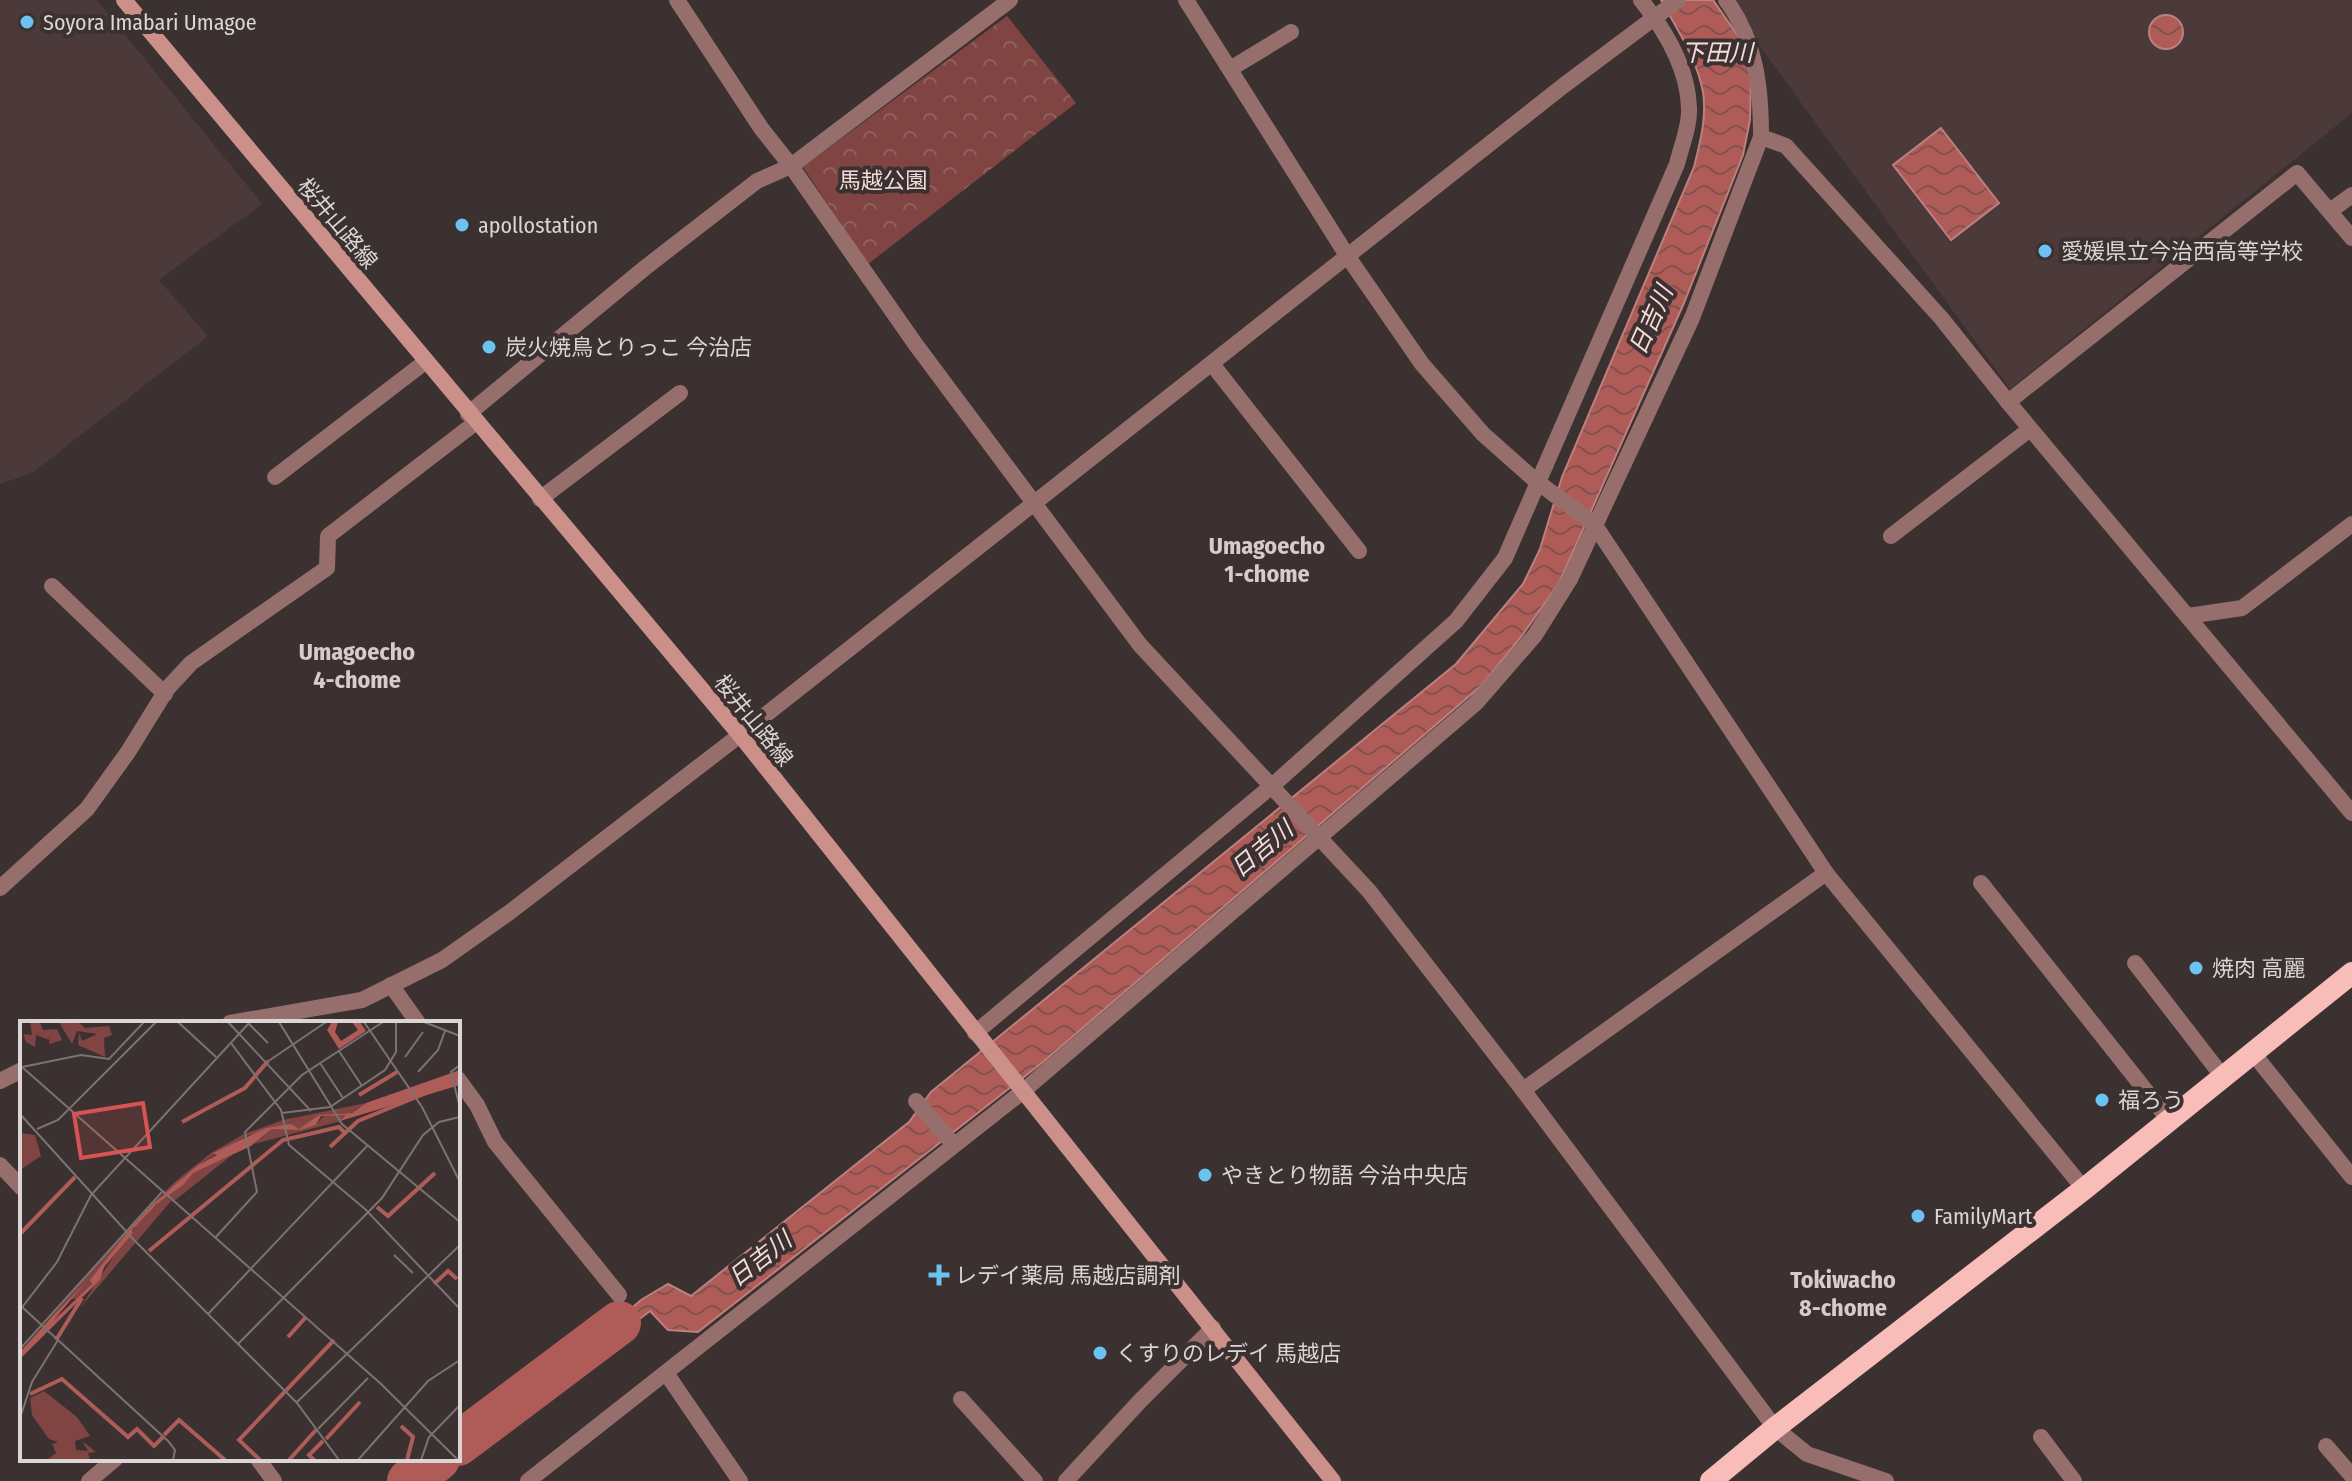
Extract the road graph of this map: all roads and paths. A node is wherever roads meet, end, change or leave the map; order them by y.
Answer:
1 (124, 0) edge
2 (677, 0) edge
3 (1010, 0) edge
4 (1186, 0) edge
5 (1641, 0) edge
6 (1678, 0) edge
7 (1726, 0) edge
8 (1657, 18) junction
9 (1291, 32) dead end
10 (1230, 69) junction
11 (1761, 137) junction
12 (791, 166) junction
13 (2352, 195) edge
14 (2330, 211) junction
15 (2352, 238) edge
16 (1348, 257) junction
17 (425, 362) junction
18 (1212, 364) junction
19 (680, 393) dead end
20 (2008, 402) junction
21 (472, 418) junction
22 (2030, 429) junction
23 (275, 477) dead end
24 (1537, 482) junction
25 (540, 499) junction
26 (1036, 504) junction
27 (1594, 524) junction
28 (2352, 524) edge
29 (1891, 536) dead end
30 (1359, 551) dead end
31 (52, 586) dead end
32 (2188, 616) junction
33 (165, 694) junction
34 (740, 735) junction
35 (1274, 786) junction
36 (2352, 813) edge
37 (1319, 834) junction
38 (1826, 873) junction
39 (1981, 883) dead end
40 (0, 888) edge
41 (2135, 963) dead end
42 (2352, 973) edge
43 (391, 985) junction
44 (241, 1021) edge
45 (417, 1021) edge
46 (976, 1034) junction
47 (2253, 1053) junction
48 (20, 1071) edge
49 (2223, 1077) junction
50 (0, 1081) edge
51 (460, 1082) edge
52 (1523, 1090) junction
53 (1022, 1091) junction
54 (916, 1101) dead end
55 (2169, 1120) junction
56 (954, 1144) junction
57 (0, 1165) edge
58 (2352, 1177) edge
59 (20, 1186) edge
60 (2084, 1189) junction
61 (619, 1295) dead end
62 (1213, 1328) junction
63 (666, 1373) junction
64 (961, 1399) dead end
65 (1775, 1428) junction
66 (2041, 1437) dead end
67 (2326, 1446) dead end
68 (113, 1461) edge
69 (259, 1461) edge
70 (2352, 1476) edge
71 (89, 1481) edge
72 (274, 1481) edge
73 (528, 1481) edge
74 (740, 1481) edge
75 (1035, 1481) edge
76 (1066, 1481) edge
77 (1333, 1481) edge
78 (1711, 1481) edge
79 (1886, 1481) edge
80 (2074, 1481) edge

1 - 17 main road, 桜井山路線
2 - 12 street
3 - 12 street
4 - 10 street
5 - 8 street
6 - 8 street
7 - 11 street
8 - 16 street
8 - 24 street
9 - 10 street
10 - 16 street
11 - 20 street
11 - 27 street
12 - 21 street
12 - 26 street
13 - 14 street
14 - 15 street
14 - 20 street
16 - 18 street
16 - 24 street
17 - 21 main road, 桜井山路線
17 - 23 street
18 - 26 street
18 - 30 street
19 - 25 street
20 - 22 street
21 - 25 main road, 桜井山路線
21 - 33 street
22 - 29 street
22 - 32 street
24 - 27 street
24 - 35 street
25 - 34 main road, 桜井山路線
26 - 34 street
26 - 35 street
27 - 37 street
27 - 38 street
28 - 32 street
31 - 33 street
32 - 36 street
33 - 40 street
34 - 43 street
34 - 46 main road, 桜井山路線
35 - 37 street
35 - 46 street
37 - 52 street
37 - 53 street
38 - 52 street
38 - 60 street
39 - 55 street
41 - 49 street
42 - 47 highway
43 - 44 street
43 - 45 street
46 - 53 main road, 桜井山路線
47 - 49 highway
47 - 58 street
48 - 50 street
49 - 55 highway
51 - 61 street
52 - 65 street
53 - 56 street
53 - 62 main road, 桜井山路線
54 - 56 street
55 - 60 highway
56 - 63 street
57 - 59 street
60 - 65 highway
62 - 76 street
62 - 77 main road, 桜井山路線
63 - 73 street
63 - 74 street
64 - 75 street
65 - 78 highway
65 - 79 street
66 - 80 street
67 - 70 street
68 - 71 street
69 - 72 street

